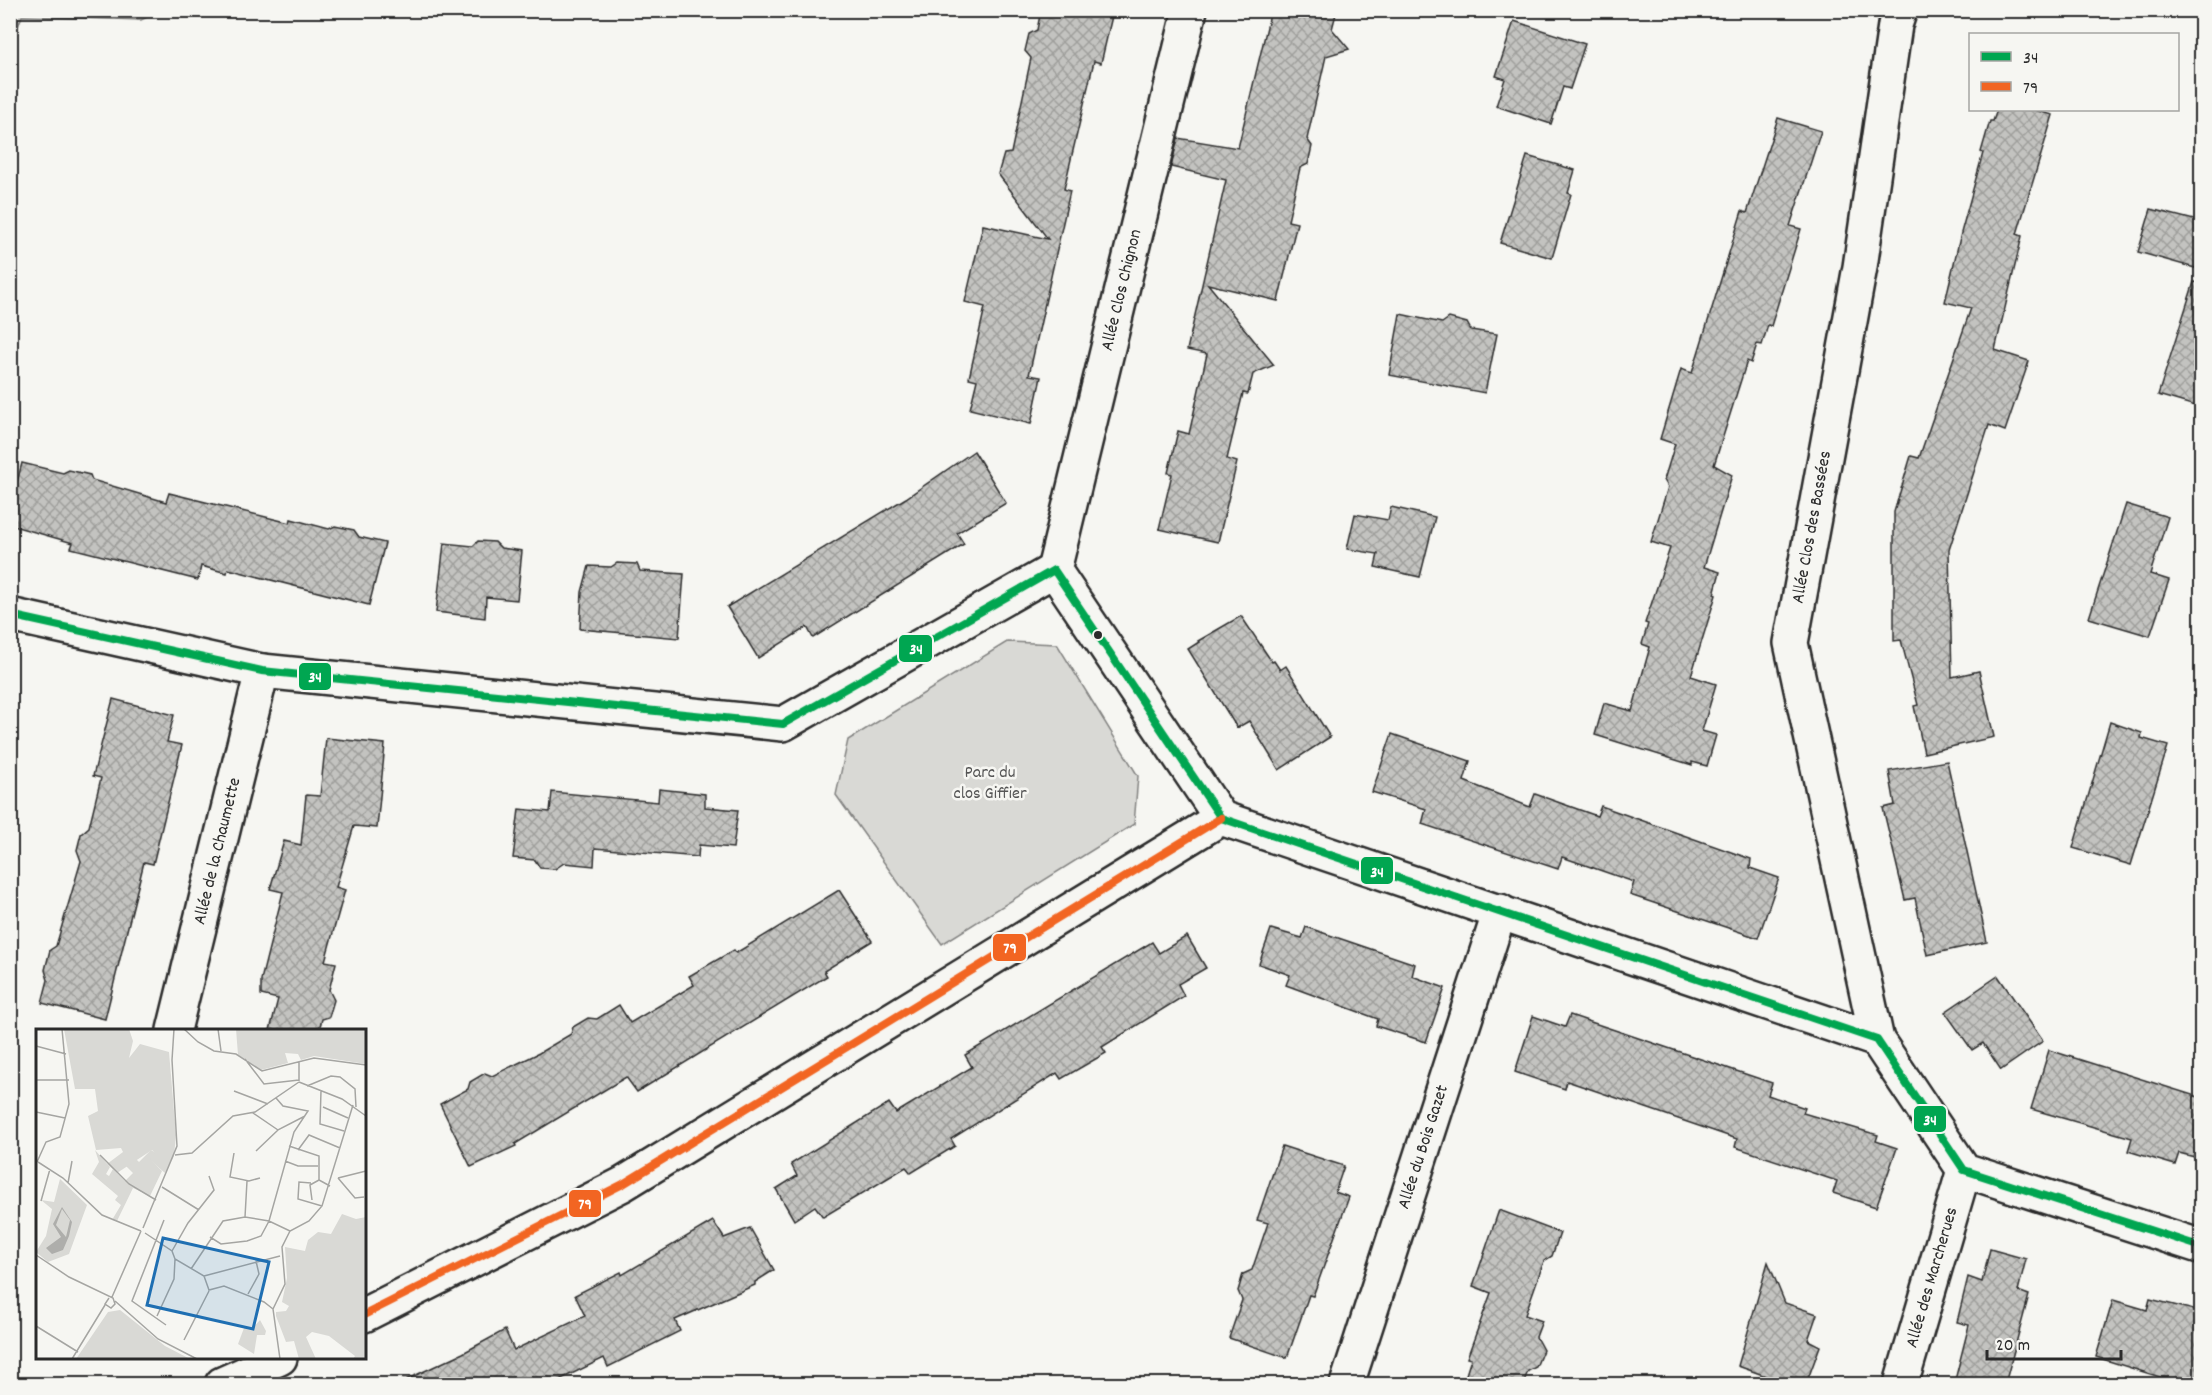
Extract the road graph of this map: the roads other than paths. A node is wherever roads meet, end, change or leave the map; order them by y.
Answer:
1 (1190, 10) edge
2 (1900, 10) edge
3 (1054, 570) junction
4 (10, 615) edge
5 (262, 671) junction
6 (1221, 818) junction
7 (1500, 911) junction
8 (174, 1029) edge
9 (1877, 1040) junction
10 (1964, 1170) junction
11 (2202, 1246) edge
12 (366, 1314) edge
13 (272, 1359) edge
14 (222, 1384) edge
15 (1347, 1384) edge
16 (1901, 1384) edge

1 - 3 street, Allée Clos Chignon
2 - 9 street, Allée Clos des Bassées
3 - 5 street
3 - 6 street
4 - 5 street
5 - 8 street, Allée de la Chaumette
6 - 7 street
6 - 12 street
7 - 9 street
7 - 15 street, Allée du Bois Gazet
9 - 10 street
10 - 11 street
10 - 16 street, Allée des Marcherues
13 - 14 street

